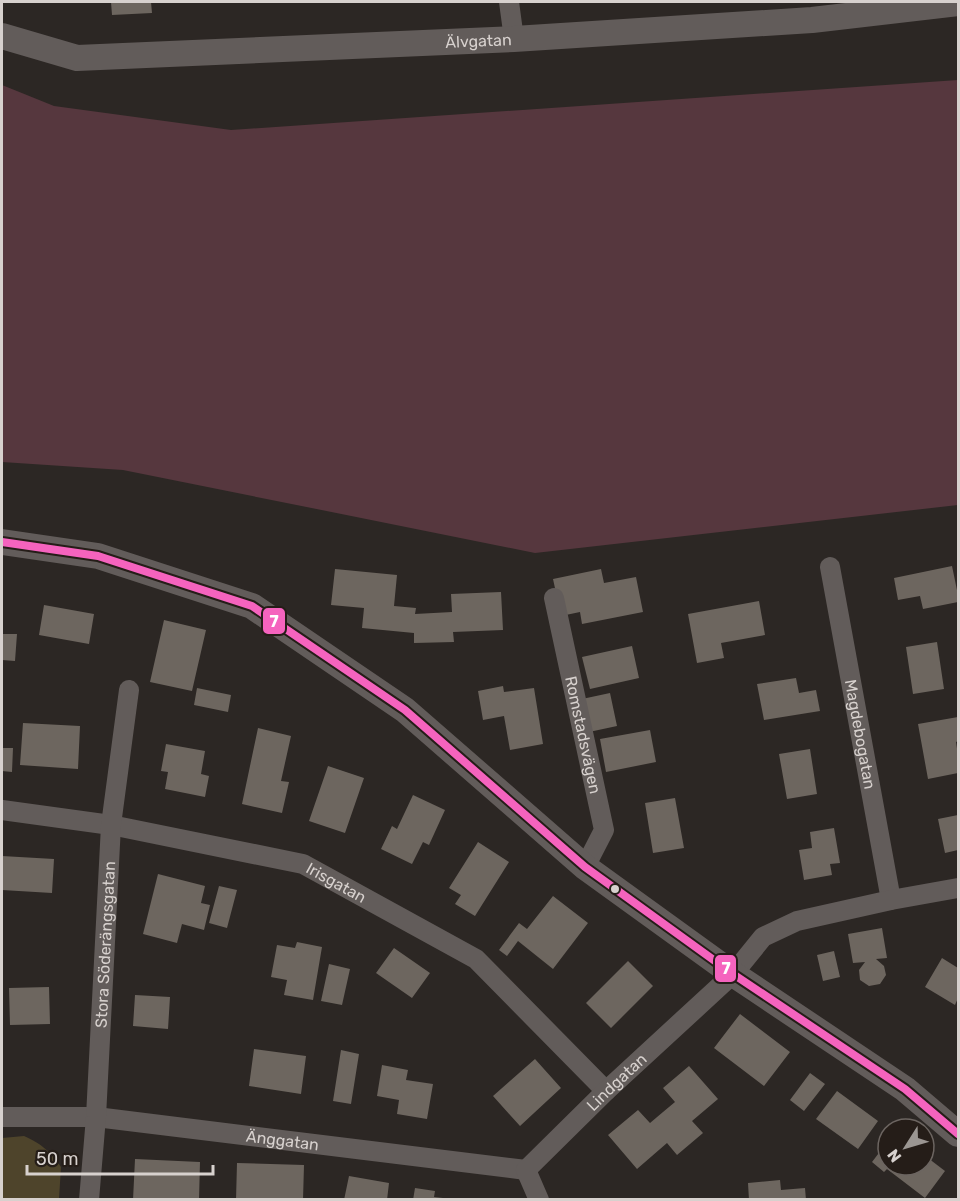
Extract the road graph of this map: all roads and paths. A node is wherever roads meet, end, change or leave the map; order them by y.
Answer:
1 (509, 2) edge
2 (958, 3) edge
3 (2, 36) edge
4 (514, 39) junction
5 (2, 542) edge
6 (830, 567) dead end
7 (554, 598) dead end
8 (129, 690) dead end
9 (2, 810) edge
10 (111, 825) junction
11 (585, 867) junction
12 (958, 888) edge
13 (891, 900) junction
14 (733, 974) junction
15 (606, 1091) junction
16 (96, 1117) junction
17 (2, 1118) edge
18 (958, 1134) edge
19 (526, 1170) junction
20 (89, 1200) edge
21 (539, 1200) edge

1 - 4 street
2 - 4 street, Älvgatan
3 - 4 street, Älvgatan
5 - 11 street
6 - 13 street, Magdebogatan
7 - 11 street, Romstadsvägen
8 - 10 street, Stora Söderängsgatan
9 - 10 street, Irisgatan
10 - 15 street, Irisgatan
10 - 16 street, Stora Söderängsgatan
11 - 14 street
12 - 13 street, Lindgatan
13 - 14 street, Lindgatan
14 - 15 street, Lindgatan
14 - 18 street
15 - 19 street, Lindgatan
16 - 17 street, Änggatan
16 - 19 street, Änggatan
16 - 20 street, Stora Söderängsgatan
19 - 21 street

